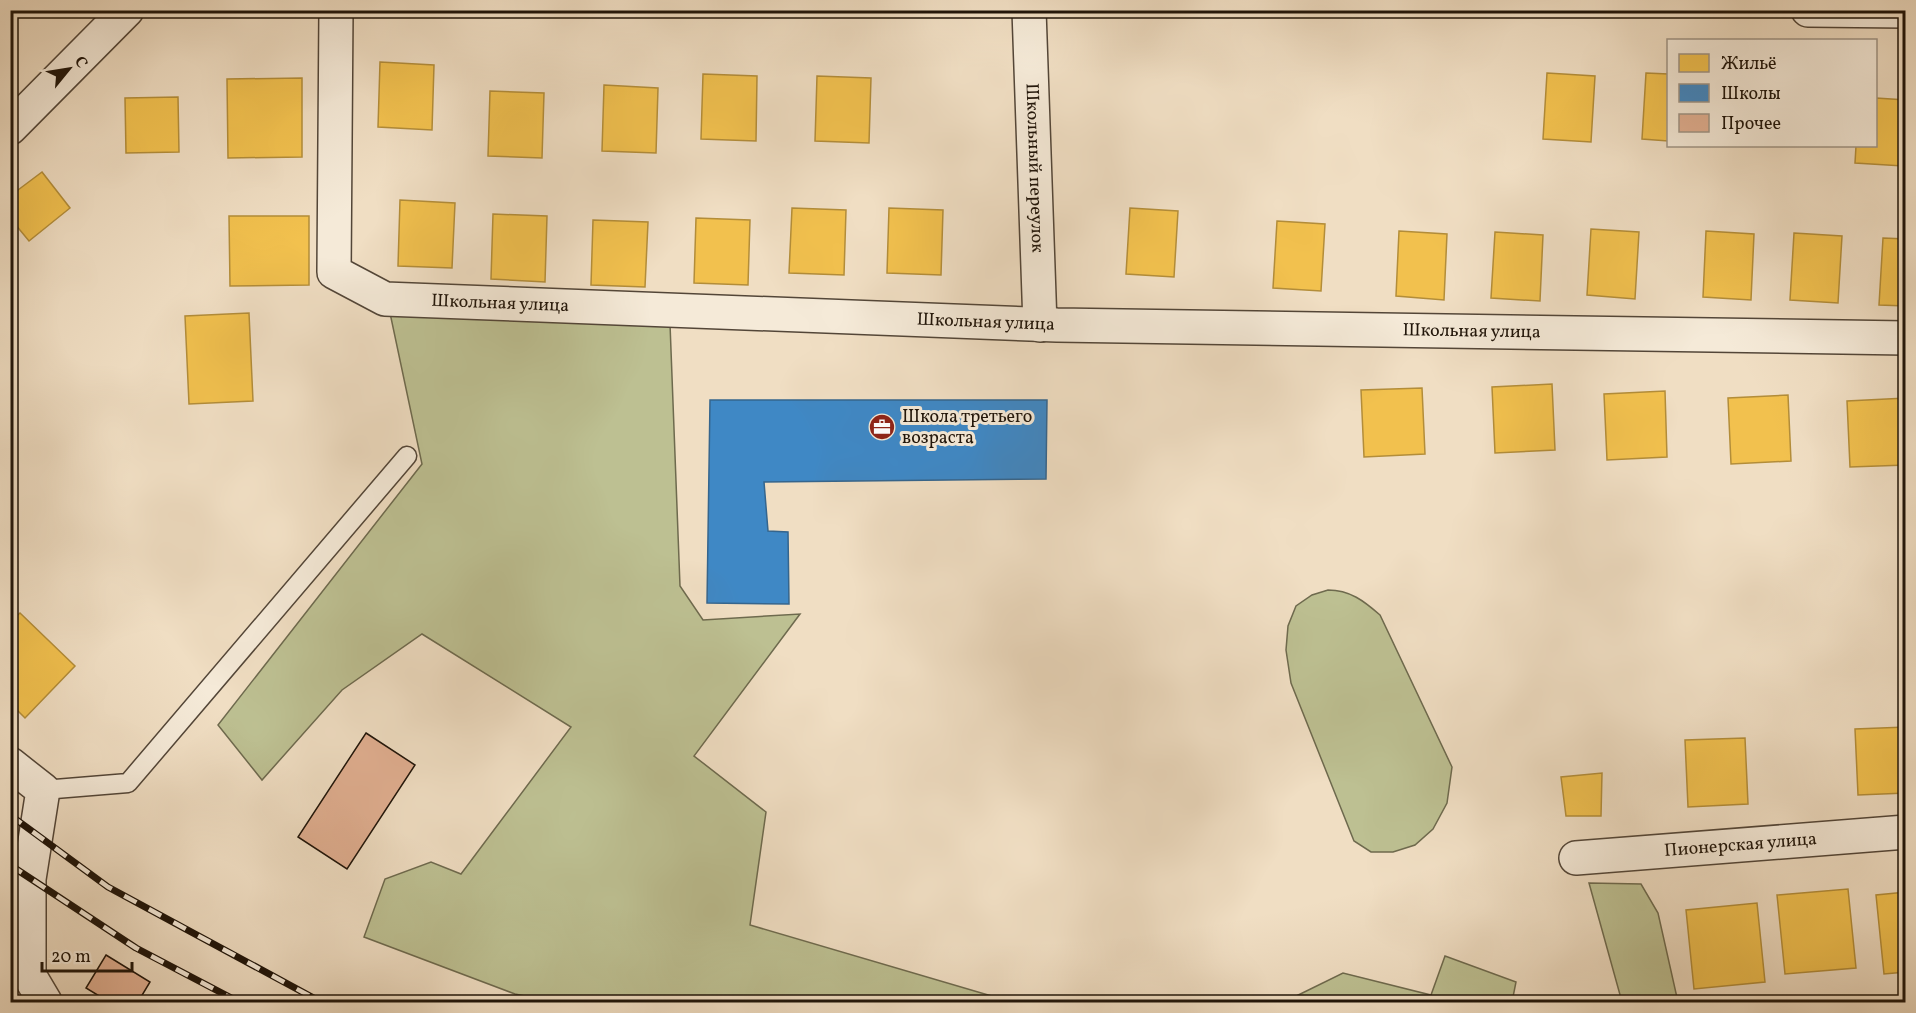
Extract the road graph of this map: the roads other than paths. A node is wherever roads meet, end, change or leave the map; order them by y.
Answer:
1 (127, 10) edge
2 (336, 10) edge
3 (1029, 10) edge
4 (1808, 10) edge
5 (1905, 11) edge
6 (10, 129) edge
7 (1040, 325) junction
8 (1905, 338) edge
9 (407, 456) dead end
10 (10, 764) edge
11 (43, 790) junction
12 (1905, 832) edge
13 (1576, 858) dead end
14 (37, 989) edge

1 - 6 street
2 - 7 street, Школьная улица
3 - 7 street, Школьный переулок
4 - 5 street
7 - 8 street, Школьная улица
9 - 11 lane
10 - 11 street
11 - 14 street
12 - 13 street, Пионерская улица

